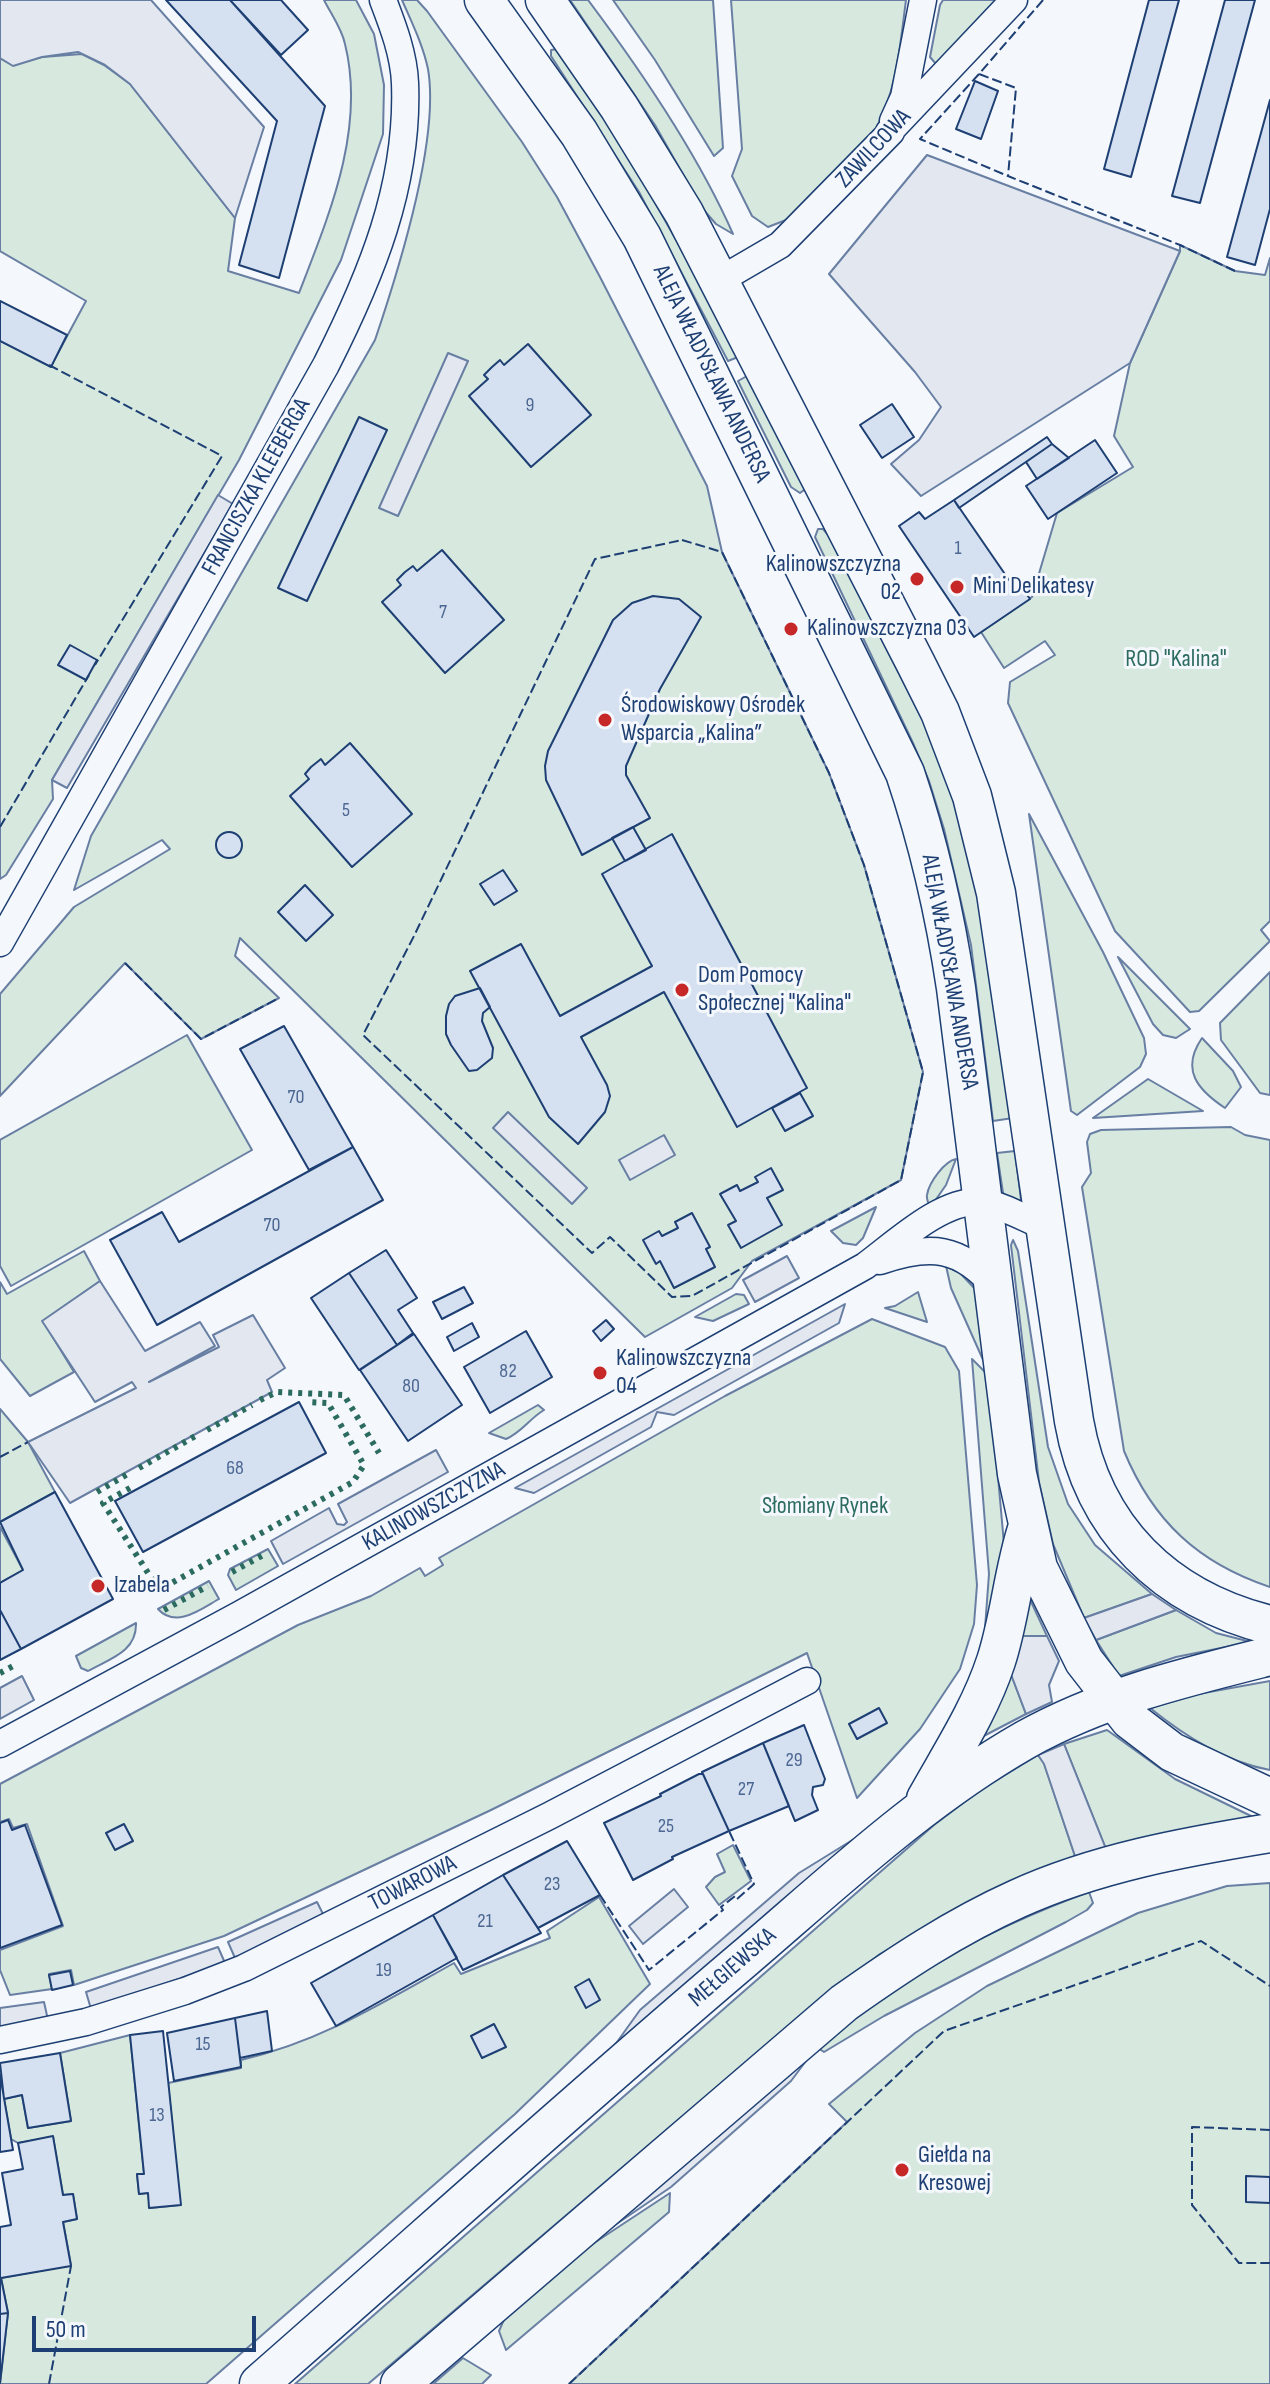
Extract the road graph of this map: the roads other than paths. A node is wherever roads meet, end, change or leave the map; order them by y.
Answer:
1 (383, 0) edge
2 (484, 0) edge
3 (923, 0) edge
4 (1014, 0) edge
5 (552, 10) edge
6 (519, 47) junction
7 (889, 132) junction
8 (720, 280) junction
9 (833, 499) junction
10 (784, 523) junction
11 (0, 943) edge
12 (984, 1202) junction
13 (1046, 1227) junction
14 (865, 1266) junction
15 (995, 1288) junction
16 (1028, 1527) junction
17 (1270, 1625) edge
18 (1270, 1656) edge
19 (807, 1681) dead end
20 (1113, 1700) junction
21 (0, 1744) edge
22 (1270, 1798) edge
23 (921, 1809) junction
24 (1270, 1833) edge
25 (0, 2040) edge
26 (259, 2384) edge
27 (400, 2384) edge

1 - 11 street, FRANCISZKA KLEEBERGA
2 - 6 main road, ALEJA WŁADYSŁAWA ANDERSA
3 - 7 street
4 - 7 street, ZAWILCOWA
5 - 6 main road
5 - 8 main road, ALEJA WŁADYSŁAWA ANDERSA
6 - 10 main road, ALEJA WŁADYSŁAWA ANDERSA
7 - 8 street, ZAWILCOWA
8 - 9 main road, ALEJA WŁADYSŁAWA ANDERSA
9 - 10 main road
9 - 13 main road, ALEJA WŁADYSŁAWA ANDERSA
10 - 12 main road, ALEJA WŁADYSŁAWA ANDERSA
12 - 13 street
12 - 14 street, KALINOWSZCZYZNA
12 - 15 main road, ALEJA WŁADYSŁAWA ANDERSA
13 - 17 main road, ALEJA WŁADYSŁAWA ANDERSA
14 - 15 street, KALINOWSZCZYZNA
14 - 21 street, KALINOWSZCZYZNA
15 - 16 main road, ALEJA WŁADYSŁAWA ANDERSA
16 - 20 main road, ALEJA WŁADYSŁAWA ANDERSA
16 - 23 main road
18 - 20 main road, MEŁGIEWSKA
19 - 25 street, TOWAROWA
20 - 22 main road, ALEJA WŁADYSŁAWA ANDERSA
20 - 23 main road, MEŁGIEWSKA
23 - 26 main road, MEŁGIEWSKA
24 - 27 main road

